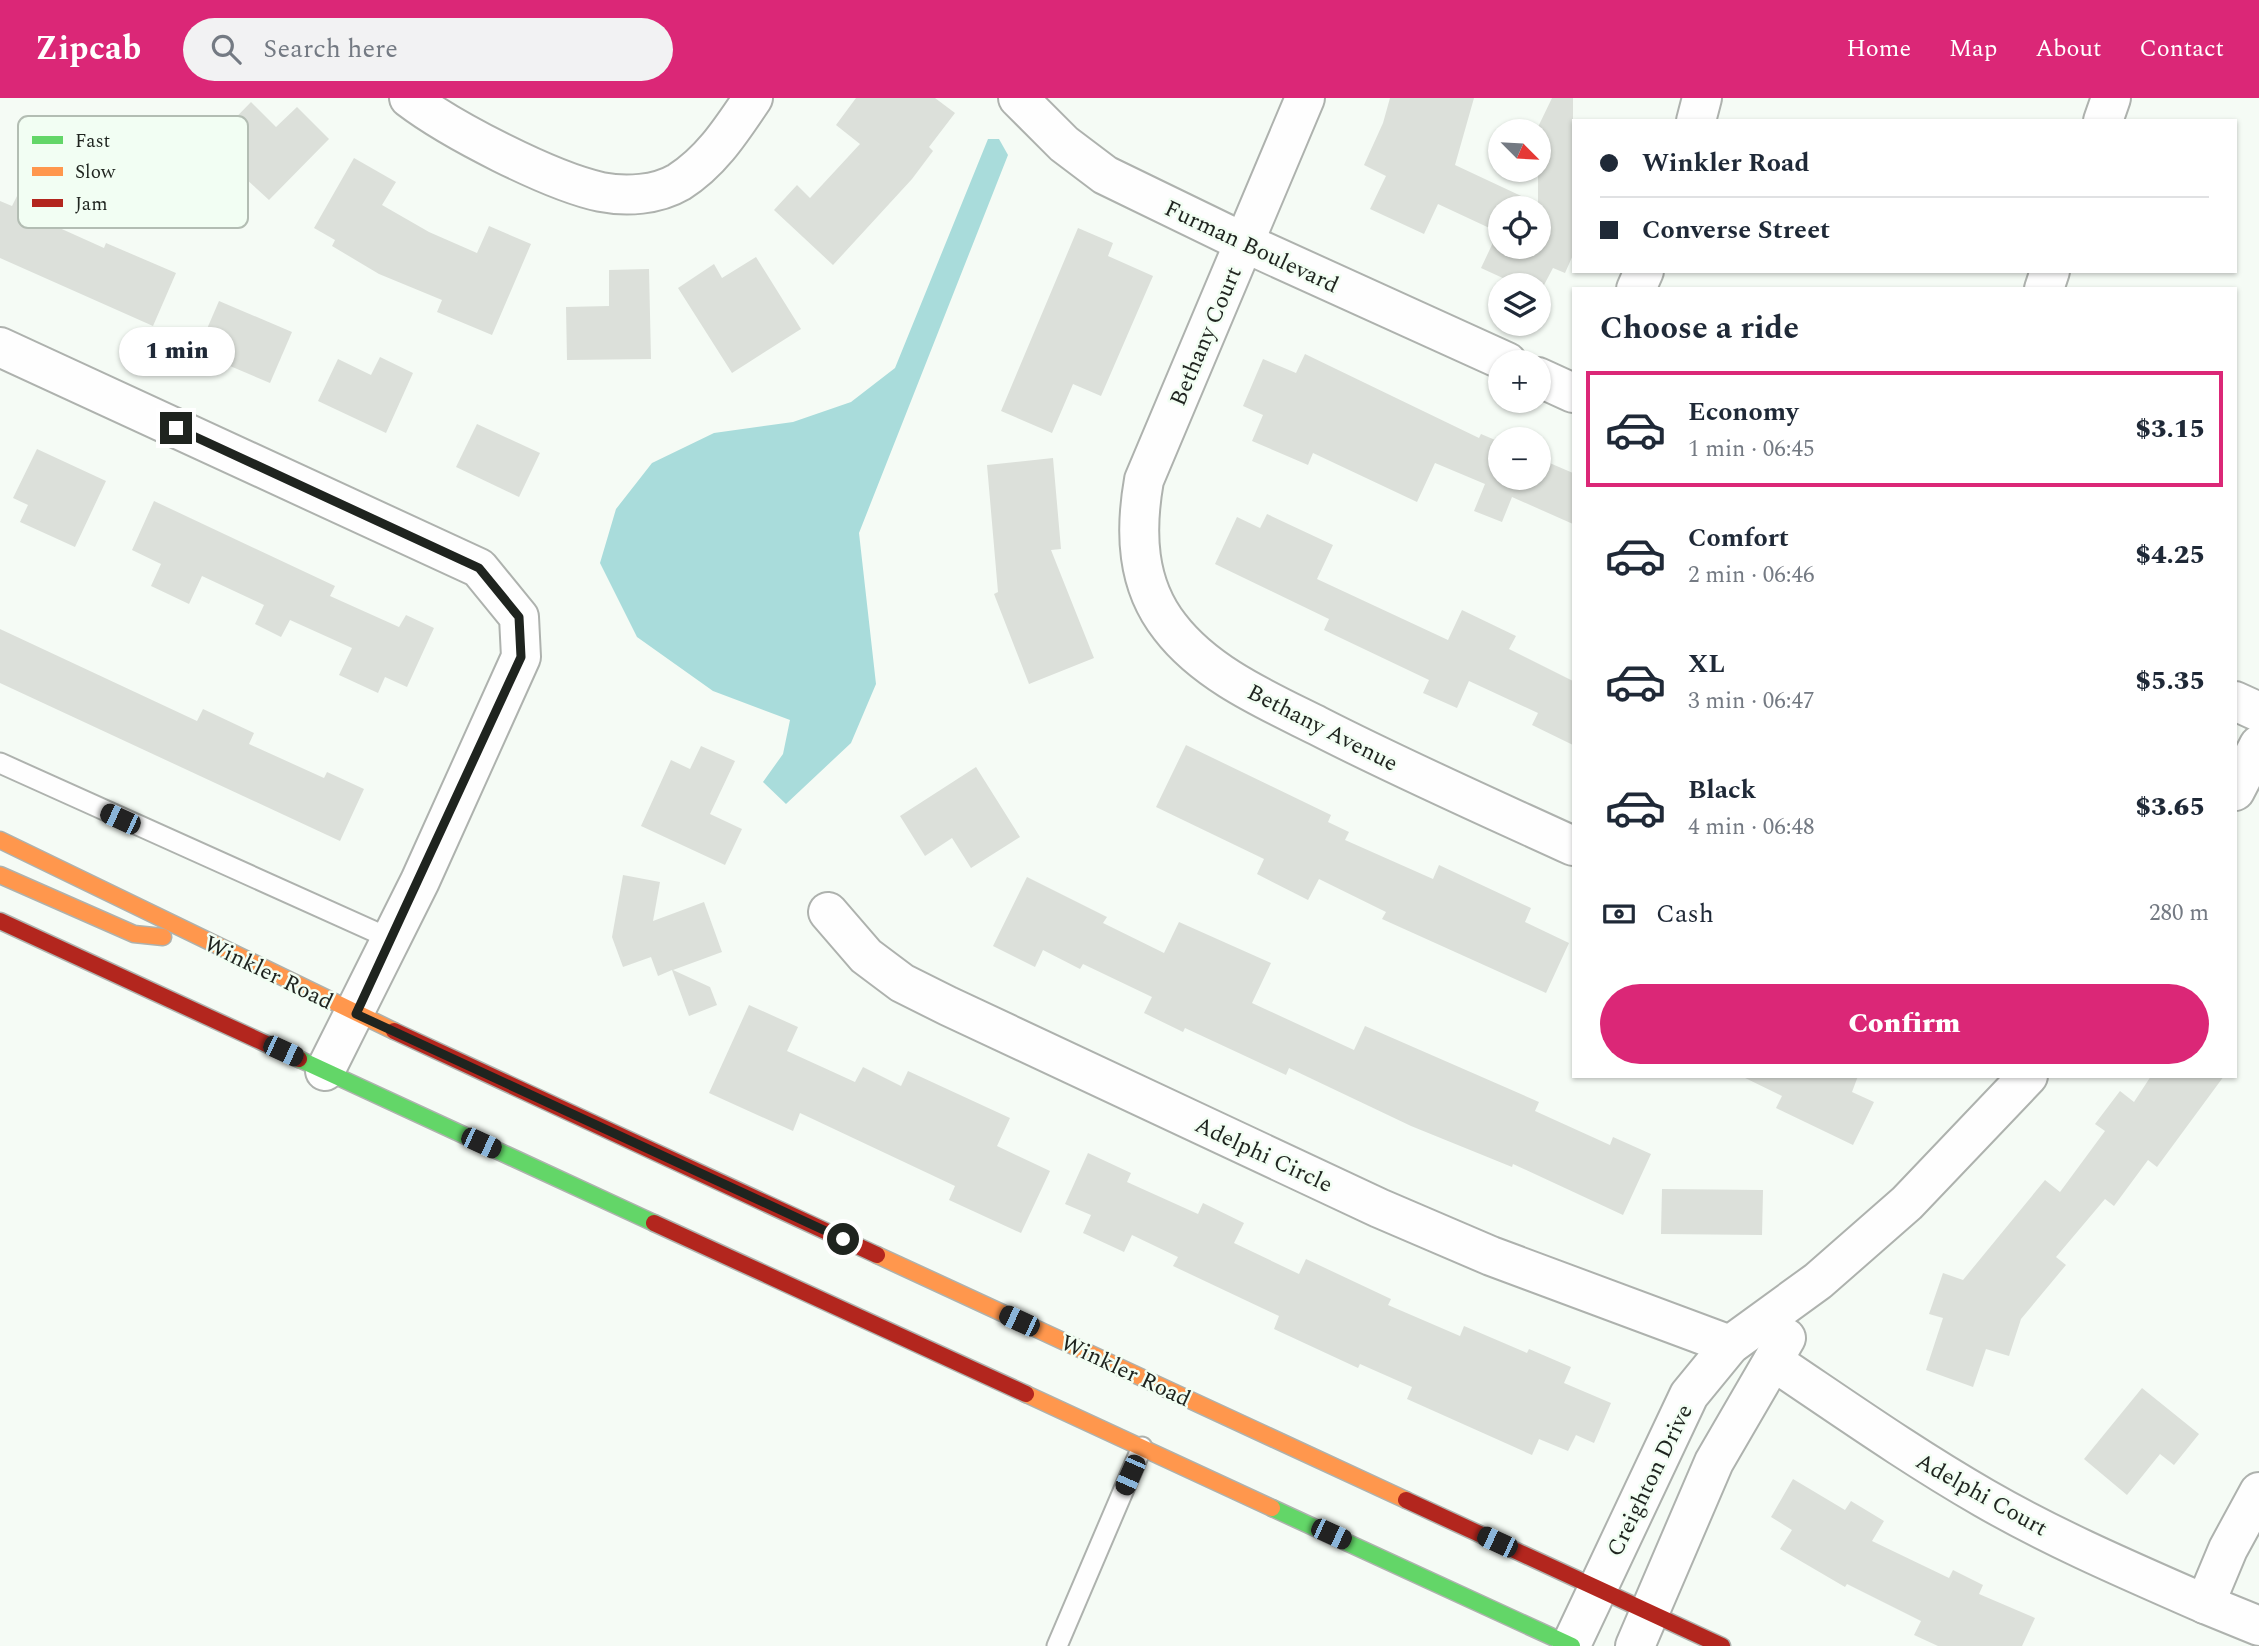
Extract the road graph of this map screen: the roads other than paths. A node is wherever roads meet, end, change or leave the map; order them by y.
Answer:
1 (410, 98) edge
2 (753, 98) edge
3 (1018, 98) edge
4 (1305, 98) edge
5 (1702, 98) edge
6 (2110, 98) edge
7 (1697, 119) edge
8 (2104, 119) edge
9 (1245, 243) junction
10 (0, 347) edge
11 (1488, 353) edge
12 (1551, 383) edge
13 (1572, 393) edge
14 (1139, 540) joint
15 (2237, 702) edge
16 (2259, 712) edge
17 (2259, 745) edge
18 (0, 763) edge
19 (2237, 787) edge
20 (0, 840) edge
21 (1572, 846) edge
22 (0, 875) edge
23 (828, 912) dead end
24 (0, 920) edge
25 (391, 939) junction
26 (214, 945) junction
27 (356, 1014) junction
28 (325, 1071) junction
29 (2026, 1078) edge
30 (1818, 1281) junction
31 (1730, 1345) junction
32 (1773, 1361) junction
33 (1142, 1447) junction
34 (2259, 1492) edge
35 (1597, 1588) junction
36 (2205, 1604) junction
37 (2259, 1626) edge
38 (1643, 1630) edge
39 (1058, 1646) edge
40 (1572, 1646) edge
41 (1722, 1646) edge

1 - 2 street
3 - 9 street, Furman Boulevard
4 - 9 street, Bethany Court
5 - 7 street
6 - 8 street
9 - 11 street, Furman Boulevard
9 - 14 street, Bethany Court
10 - 25 street
12 - 13 street
14 - 21 street, Bethany Avenue
15 - 16 street
17 - 19 street
18 - 25 lane
20 - 26 street, Winkler Road
22 - 26 street
23 - 31 street, Adelphi Circle
24 - 28 street
25 - 27 street
26 - 27 street, Winkler Road
27 - 28 street
27 - 35 street, Winkler Road
28 - 33 street
29 - 30 street, Creighton Drive
30 - 31 street, Creighton Drive
30 - 32 street, Creighton Drive
31 - 35 street, Creighton Drive
32 - 36 street, Adelphi Court
32 - 38 street, Creighton Drive
33 - 39 lane
33 - 40 street
34 - 36 street
35 - 38 street, Winkler Road
35 - 40 street, Creighton Drive
36 - 37 street, Adelphi Court
38 - 41 street, Winkler Road

